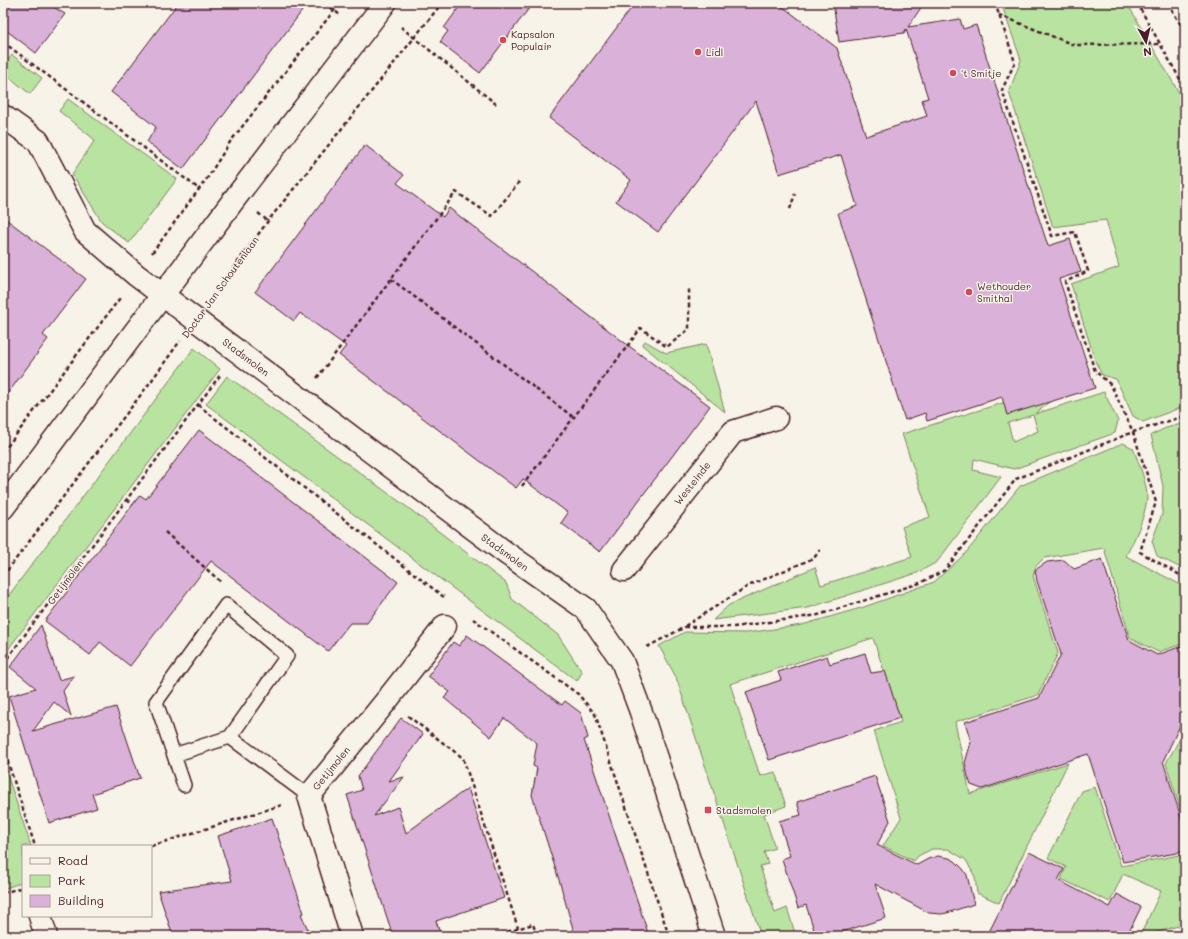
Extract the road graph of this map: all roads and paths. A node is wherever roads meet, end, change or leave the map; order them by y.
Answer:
1 (325, 3) edge
2 (340, 3) edge
3 (442, 3) edge
4 (995, 3) edge
5 (1138, 3) edge
6 (1168, 3) edge
7 (383, 6) edge
8 (334, 10) junction
9 (999, 16) junction
10 (1185, 32) edge
11 (414, 38) junction
12 (3, 42) edge
13 (1161, 44) junction
14 (1185, 88) edge
15 (496, 104) dead end
16 (3, 116) edge
17 (519, 182) dead end
18 (199, 189) junction
19 (795, 194) dead end
20 (790, 209) dead end
21 (136, 275) junction
22 (391, 279) junction
23 (689, 289) dead end
24 (163, 294) junction
25 (196, 319) junction
26 (238, 351) junction
27 (302, 399) junction
28 (198, 405) junction
29 (1185, 416) edge
30 (573, 417) junction
31 (776, 418) dead end
32 (1133, 432) junction
33 (3, 452) edge
34 (522, 486) dead end
35 (127, 500) junction
36 (133, 505) dead end
37 (3, 508) edge
38 (165, 532) dead end
39 (820, 550) dead end
40 (624, 570) dead end
41 (3, 576) edge
42 (1185, 578) edge
43 (447, 599) dead end
44 (226, 606) junction
45 (472, 618) dead end
46 (446, 626) dead end
47 (685, 626) junction
48 (622, 661) junction
49 (3, 664) edge
50 (387, 700) junction
51 (230, 737) junction
52 (3, 747) edge
53 (174, 755) junction
54 (184, 785) dead end
55 (308, 796) junction
56 (35, 845) edge
57 (152, 846) edge
58 (22, 886) edge
59 (3, 893) edge
60 (40, 917) edge
61 (518, 928) junction
62 (46, 936) edge
63 (352, 936) edge
64 (494, 936) edge
65 (537, 936) edge
66 (669, 936) edge
67 (714, 936) edge

1 - 8 path
2 - 8 path
3 - 11 path, Doctor Jan Schoutenlaan
4 - 9 path
5 - 13 path
6 - 10 path
7 - 11 path
7 - 24 street
8 - 18 path
9 - 13 path
9 - 32 path
11 - 15 path
11 - 25 path, Doctor Jan Schoutenlaan
12 - 18 path
13 - 14 path
16 - 21 street, Stadsmolen
17 - 22 path
18 - 21 path
19 - 20 path
21 - 24 street, Stadsmolen
21 - 33 path
22 - 27 path
22 - 30 path
23 - 30 path
24 - 25 street, Stadsmolen
24 - 37 street
25 - 26 street, Stadsmolen
25 - 41 path, Doctor Jan Schoutenlaan
26 - 27 street, Stadsmolen
26 - 28 path, Getijmolen
27 - 48 street, Stadsmolen
28 - 35 path, Getijmolen
28 - 43 path
29 - 32 path
30 - 34 path
31 - 40 street, Westeinde
32 - 42 path
32 - 47 path
35 - 36 path
35 - 49 path, Getijmolen
38 - 44 path
39 - 47 path
44 - 51 lane
44 - 53 lane
45 - 66 path
46 - 50 street, Getijmolen
47 - 48 path
48 - 67 street, Stadsmolen
50 - 55 street, Getijmolen
50 - 61 path
51 - 53 lane
51 - 55 lane
52 - 56 path
53 - 54 lane
55 - 57 path
55 - 63 street, Getijmolen
58 - 59 path
60 - 62 street
61 - 64 path
61 - 65 path

